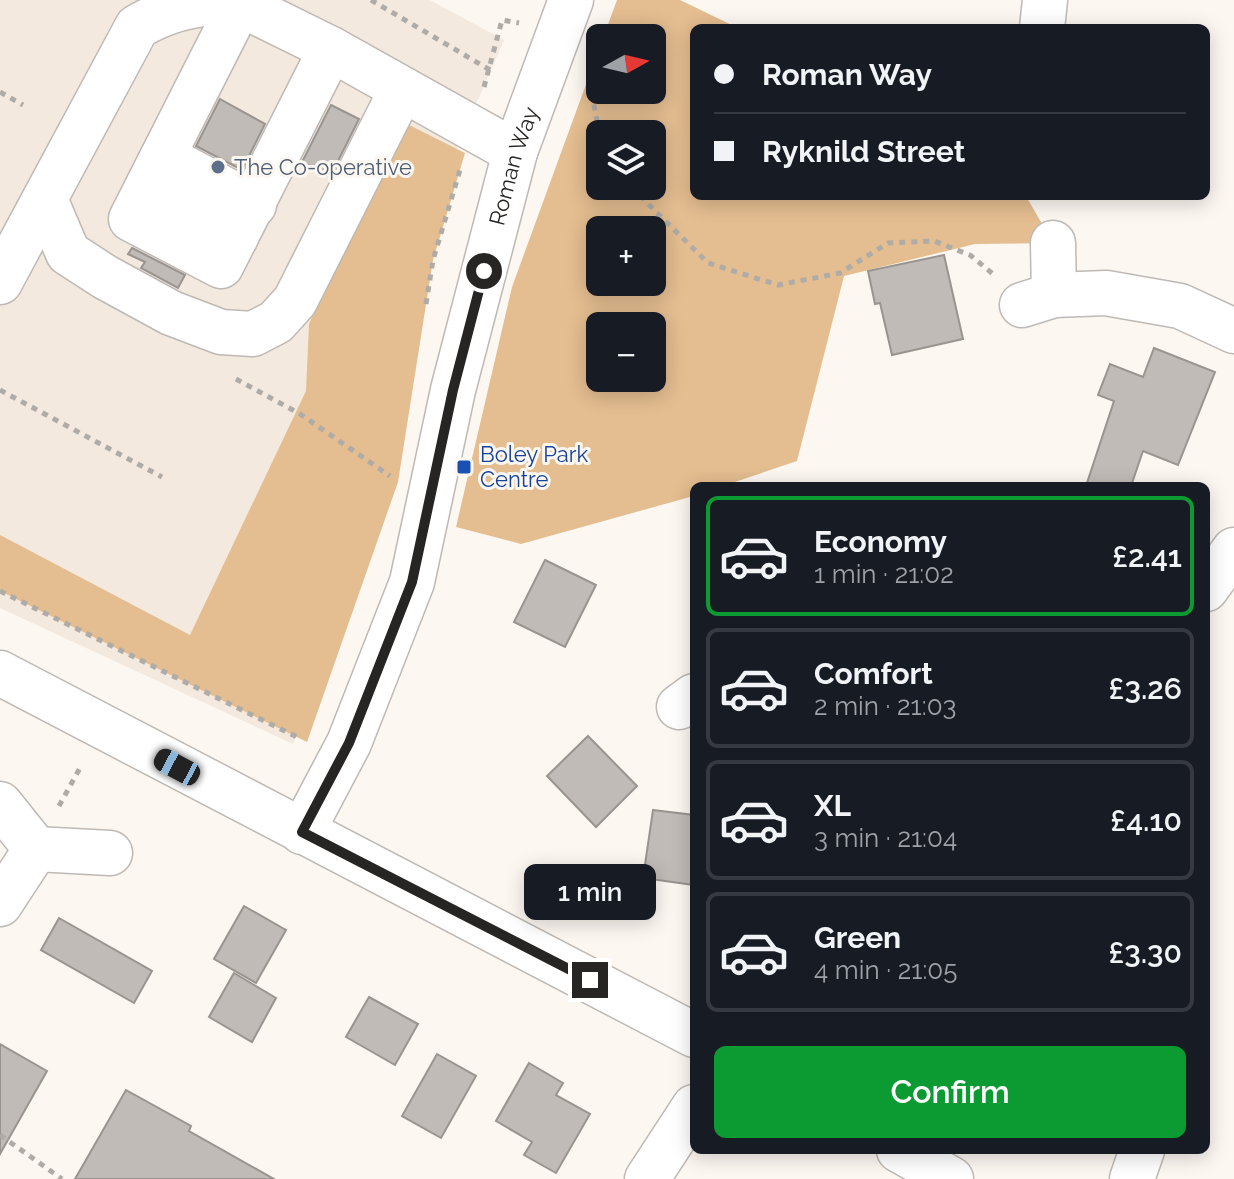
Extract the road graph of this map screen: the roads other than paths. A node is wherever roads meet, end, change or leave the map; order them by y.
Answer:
1 (571, 0) edge
2 (1045, 0) edge
3 (193, 1) edge
4 (240, 4) junction
5 (1042, 24) edge
6 (331, 49) junction
7 (402, 89) junction
8 (515, 152) junction
9 (155, 172) junction
10 (45, 199) junction
11 (245, 221) junction
12 (1053, 243) dead end
13 (0, 282) edge
14 (1234, 331) edge
15 (1234, 550) edge
16 (1210, 583) edge
17 (0, 673) edge
18 (0, 804) edge
19 (302, 832) junction
20 (36, 849) junction
21 (110, 853) dead end
22 (0, 904) edge
23 (690, 1033) edge
24 (690, 1113) edge
25 (906, 1154) edge
26 (1141, 1154) edge
27 (647, 1179) edge
28 (951, 1179) edge
29 (1132, 1179) edge

1 - 8 street, Roman Way
2 - 5 street
3 - 4 street
3 - 10 street
4 - 6 street
4 - 9 street
6 - 7 street
6 - 11 street
7 - 8 street
7 - 10 street
8 - 19 street, Roman Way
9 - 11 street
9 - 11 street
10 - 13 street
12 - 14 street
15 - 16 street
17 - 19 street
18 - 20 street
19 - 23 street
20 - 21 street
20 - 22 street
24 - 27 street
25 - 28 street
26 - 29 street

